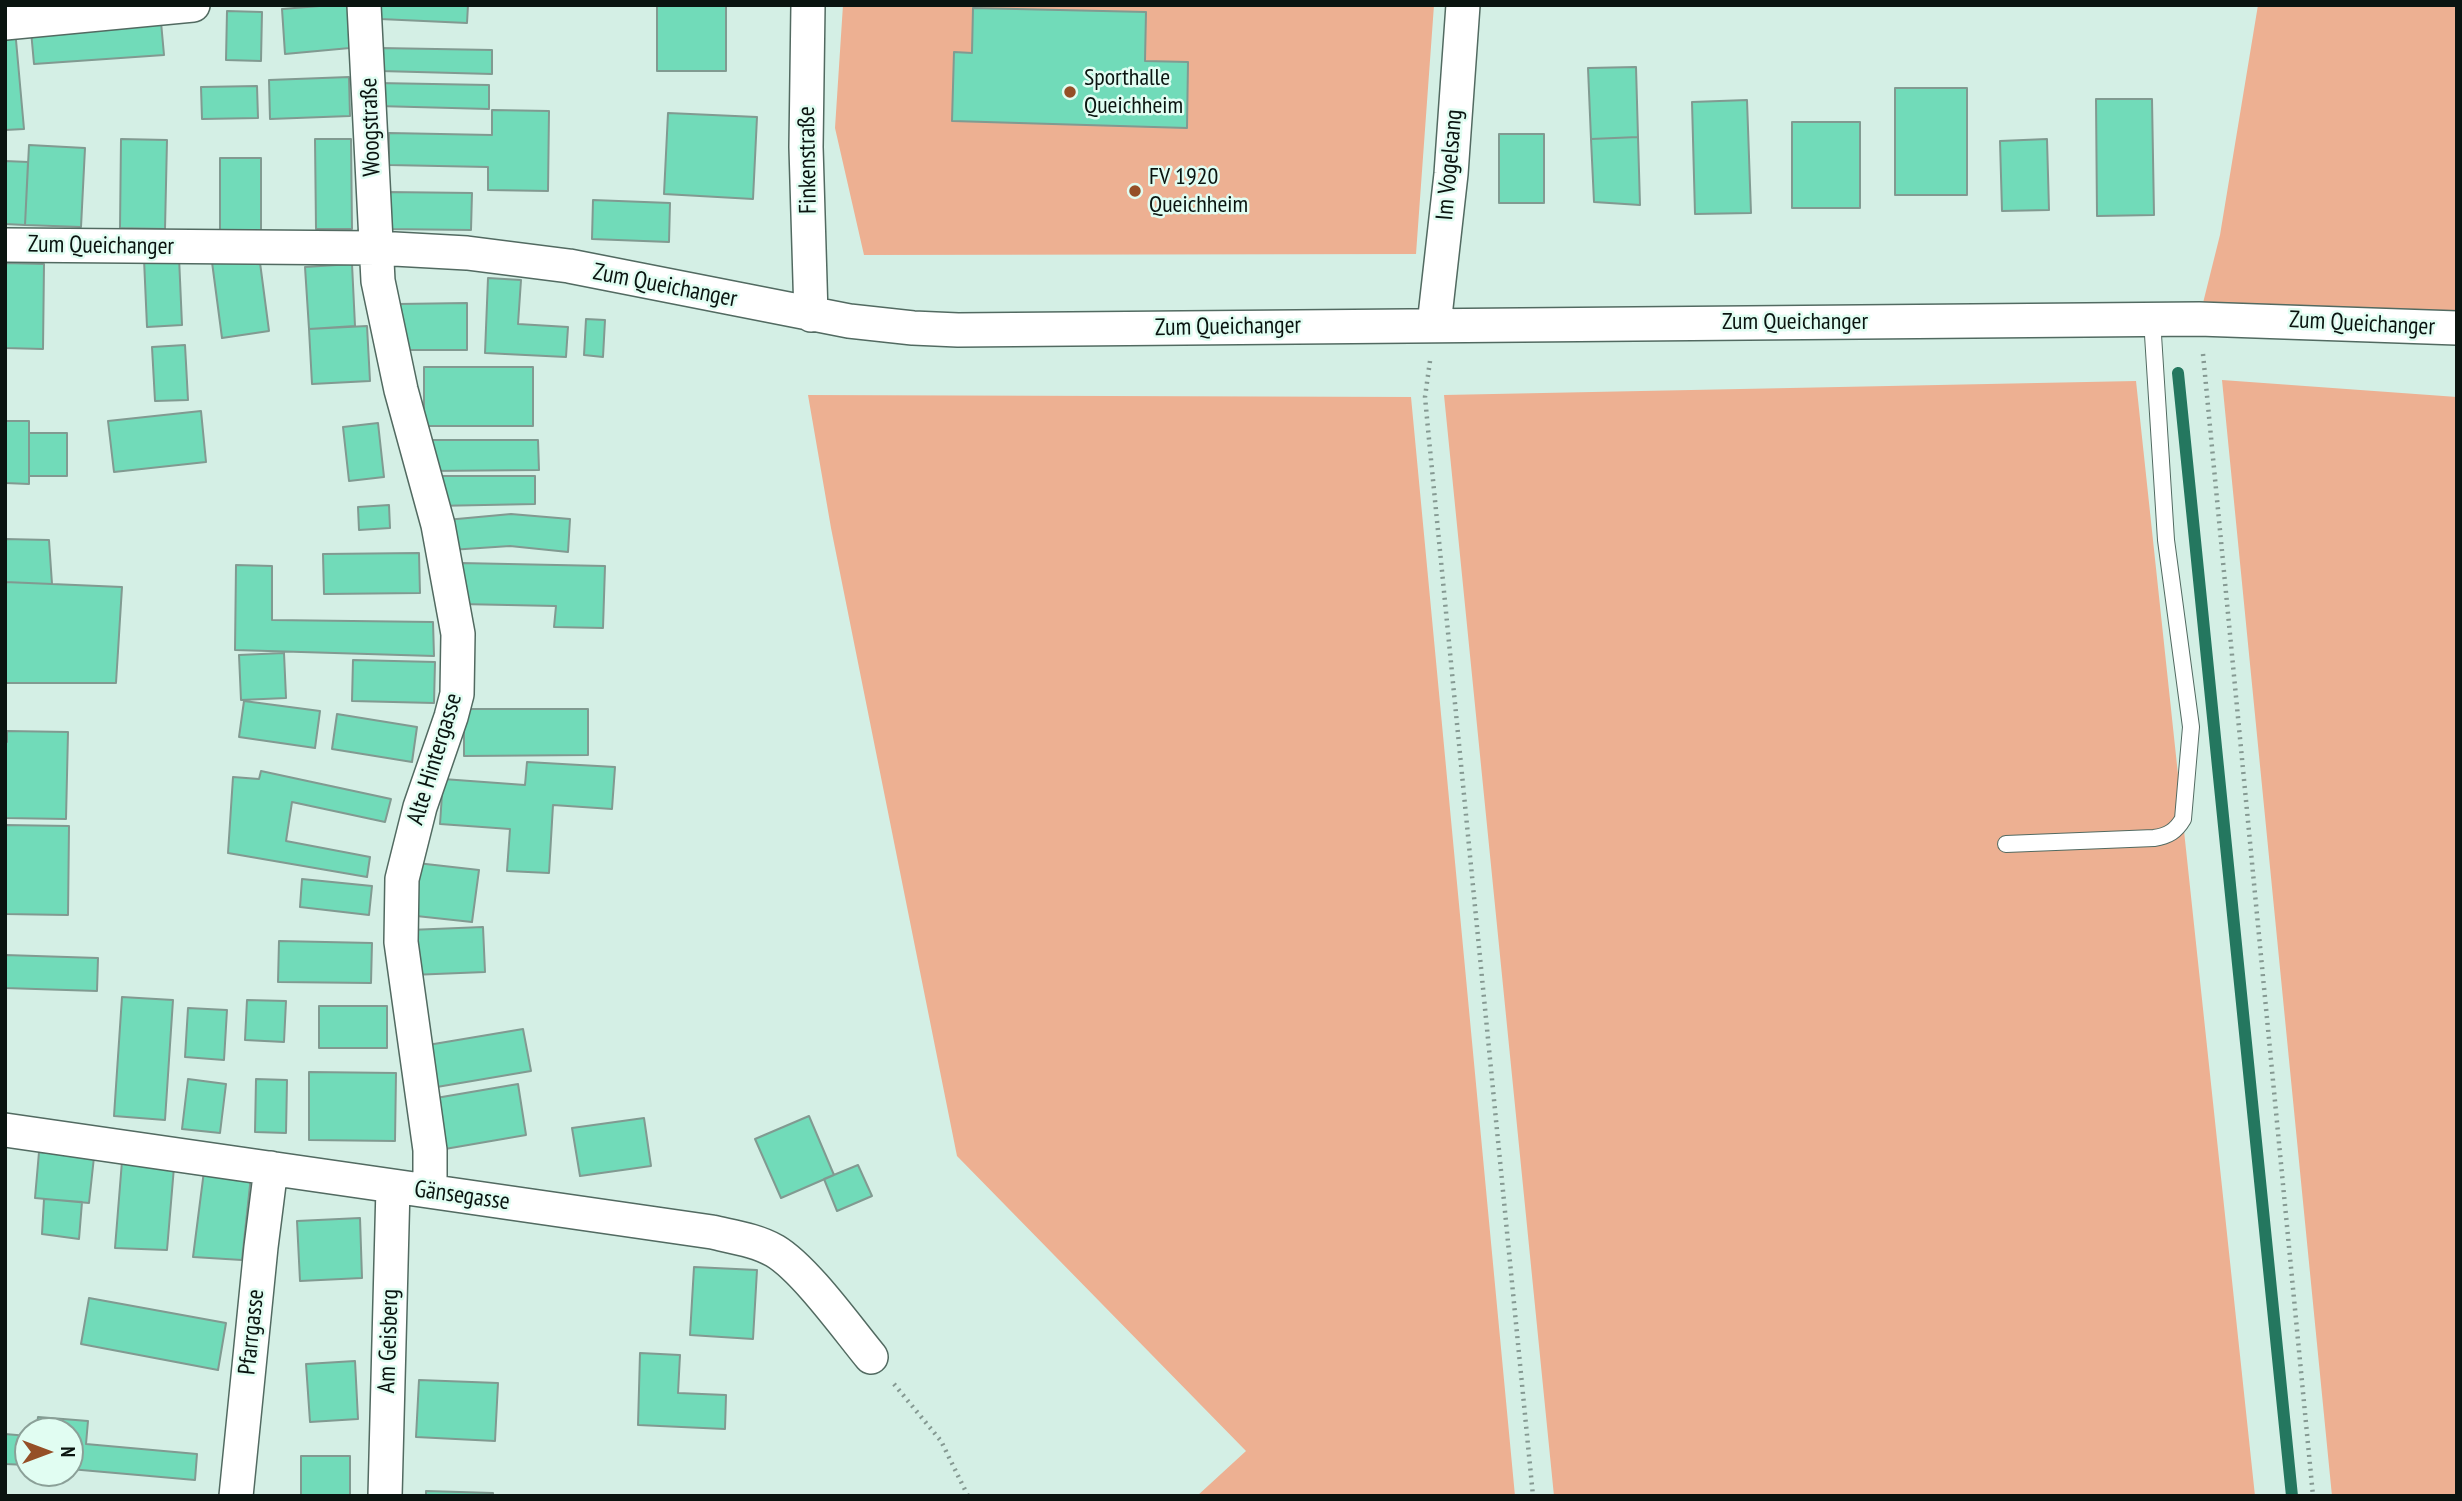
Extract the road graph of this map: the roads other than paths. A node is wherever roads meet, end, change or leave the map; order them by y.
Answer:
1 (193, 5) edge
2 (364, 5) edge
3 (808, 5) edge
4 (1463, 5) edge
5 (5, 23) edge
6 (5, 245) edge
7 (376, 248) junction
8 (811, 315) junction
9 (2152, 319) junction
10 (1434, 325) junction
11 (2457, 328) edge
12 (2006, 844) dead end
13 (5, 1130) edge
14 (271, 1168) junction
15 (393, 1187) junction
16 (430, 1191) junction
17 (871, 1357) road end
18 (236, 1496) edge
19 (385, 1496) edge

1 - 5 street
2 - 7 street, Woogstraße
3 - 8 street, Finkenstraße
4 - 10 street, Im Vogelsang
6 - 7 street, Zum Queichanger
7 - 8 street, Zum Queichanger
7 - 16 street, Alte Hintergasse
8 - 10 street, Zum Queichanger
9 - 10 street, Zum Queichanger
9 - 11 street, Zum Queichanger
9 - 12 lane
13 - 14 street, Gänsegasse
14 - 15 street, Gänsegasse
14 - 18 street, Pfarrgasse
15 - 16 street, Gänsegasse
15 - 19 street, Am Geisberg
16 - 17 street, Gänsegasse

